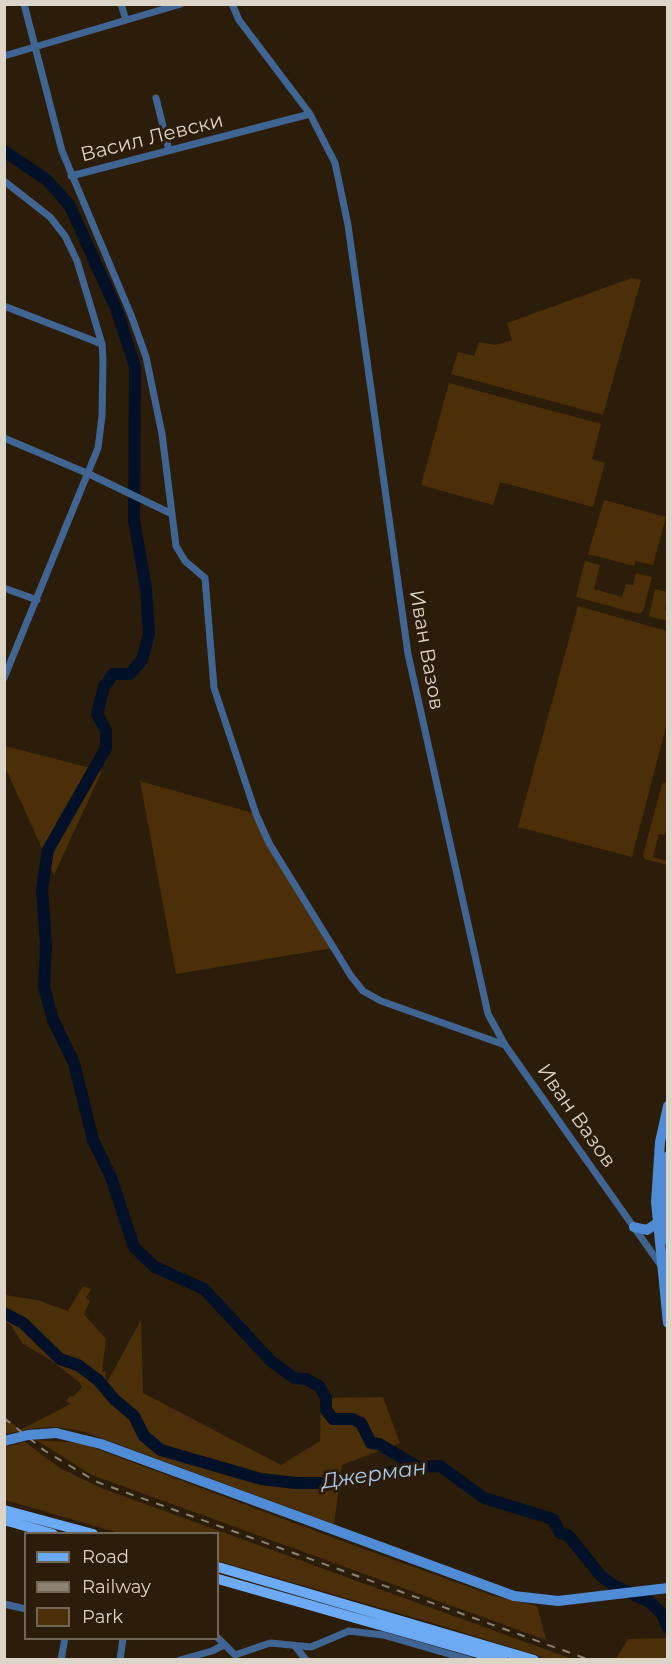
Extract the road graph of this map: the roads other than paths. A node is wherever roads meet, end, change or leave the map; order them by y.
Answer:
1 (24, 4) edge
2 (121, 4) edge
3 (181, 4) edge
4 (232, 4) edge
5 (126, 20) junction
6 (35, 47) junction
7 (4, 56) edge
8 (156, 98) dead end
9 (310, 114) junction
10 (170, 150) junction
11 (71, 176) junction
12 (4, 181) edge
13 (4, 306) edge
14 (102, 344) junction
15 (4, 438) edge
16 (89, 474) junction
17 (172, 514) junction
18 (4, 588) edge
19 (37, 600) junction
20 (4, 678) edge
21 (505, 1044) junction
22 (668, 1106) edge
23 (668, 1156) edge
24 (665, 1216) junction
25 (656, 1225) junction
26 (634, 1227) junction
27 (668, 1240) edge
28 (664, 1270) edge
29 (668, 1323) edge
30 (4, 1441) edge
31 (4, 1508) edge
32 (4, 1520) edge
33 (49, 1532) edge
34 (89, 1532) edge
35 (219, 1567) edge
36 (219, 1579) edge
37 (668, 1588) edge
38 (4, 1604) edge
39 (24, 1609) edge
40 (219, 1639) edge
41 (65, 1640) edge
42 (123, 1640) edge
43 (225, 1645) junction
44 (295, 1646) junction
45 (63, 1650) junction
46 (234, 1657) edge
47 (61, 1659) edge
48 (69, 1659) edge
49 (120, 1659) edge
50 (180, 1659) edge
51 (306, 1659) edge
52 (470, 1659) edge
53 (503, 1659) edge
54 (534, 1659) edge

1 - 6 street, Васил Левски
2 - 5 street
3 - 5 street
4 - 9 street, Иван Вазов
5 - 6 street
6 - 7 street
6 - 11 street, Васил Левски
8 - 10 street
9 - 10 street, Васил Левски
9 - 21 street, Иван Вазов
10 - 11 street, Васил Левски
11 - 17 street
12 - 14 street
13 - 14 street
14 - 16 street
15 - 16 street
16 - 17 street
16 - 19 street
17 - 21 street
18 - 19 street
19 - 20 street
21 - 26 street, Иван Вазов
22 - 25 main road
23 - 24 main road
24 - 25 main road
24 - 27 main road
25 - 26 main road
25 - 28 main road
26 - 28 street, Иван Вазов
28 - 29 main road
30 - 37 main road, bridge
31 - 34 main road
32 - 33 main road
35 - 54 main road
36 - 53 main road
38 - 39 street
40 - 43 street
41 - 45 street
42 - 49 street
43 - 46 street
43 - 50 street
44 - 46 street
44 - 51 street
44 - 52 street
45 - 47 street
45 - 48 street

